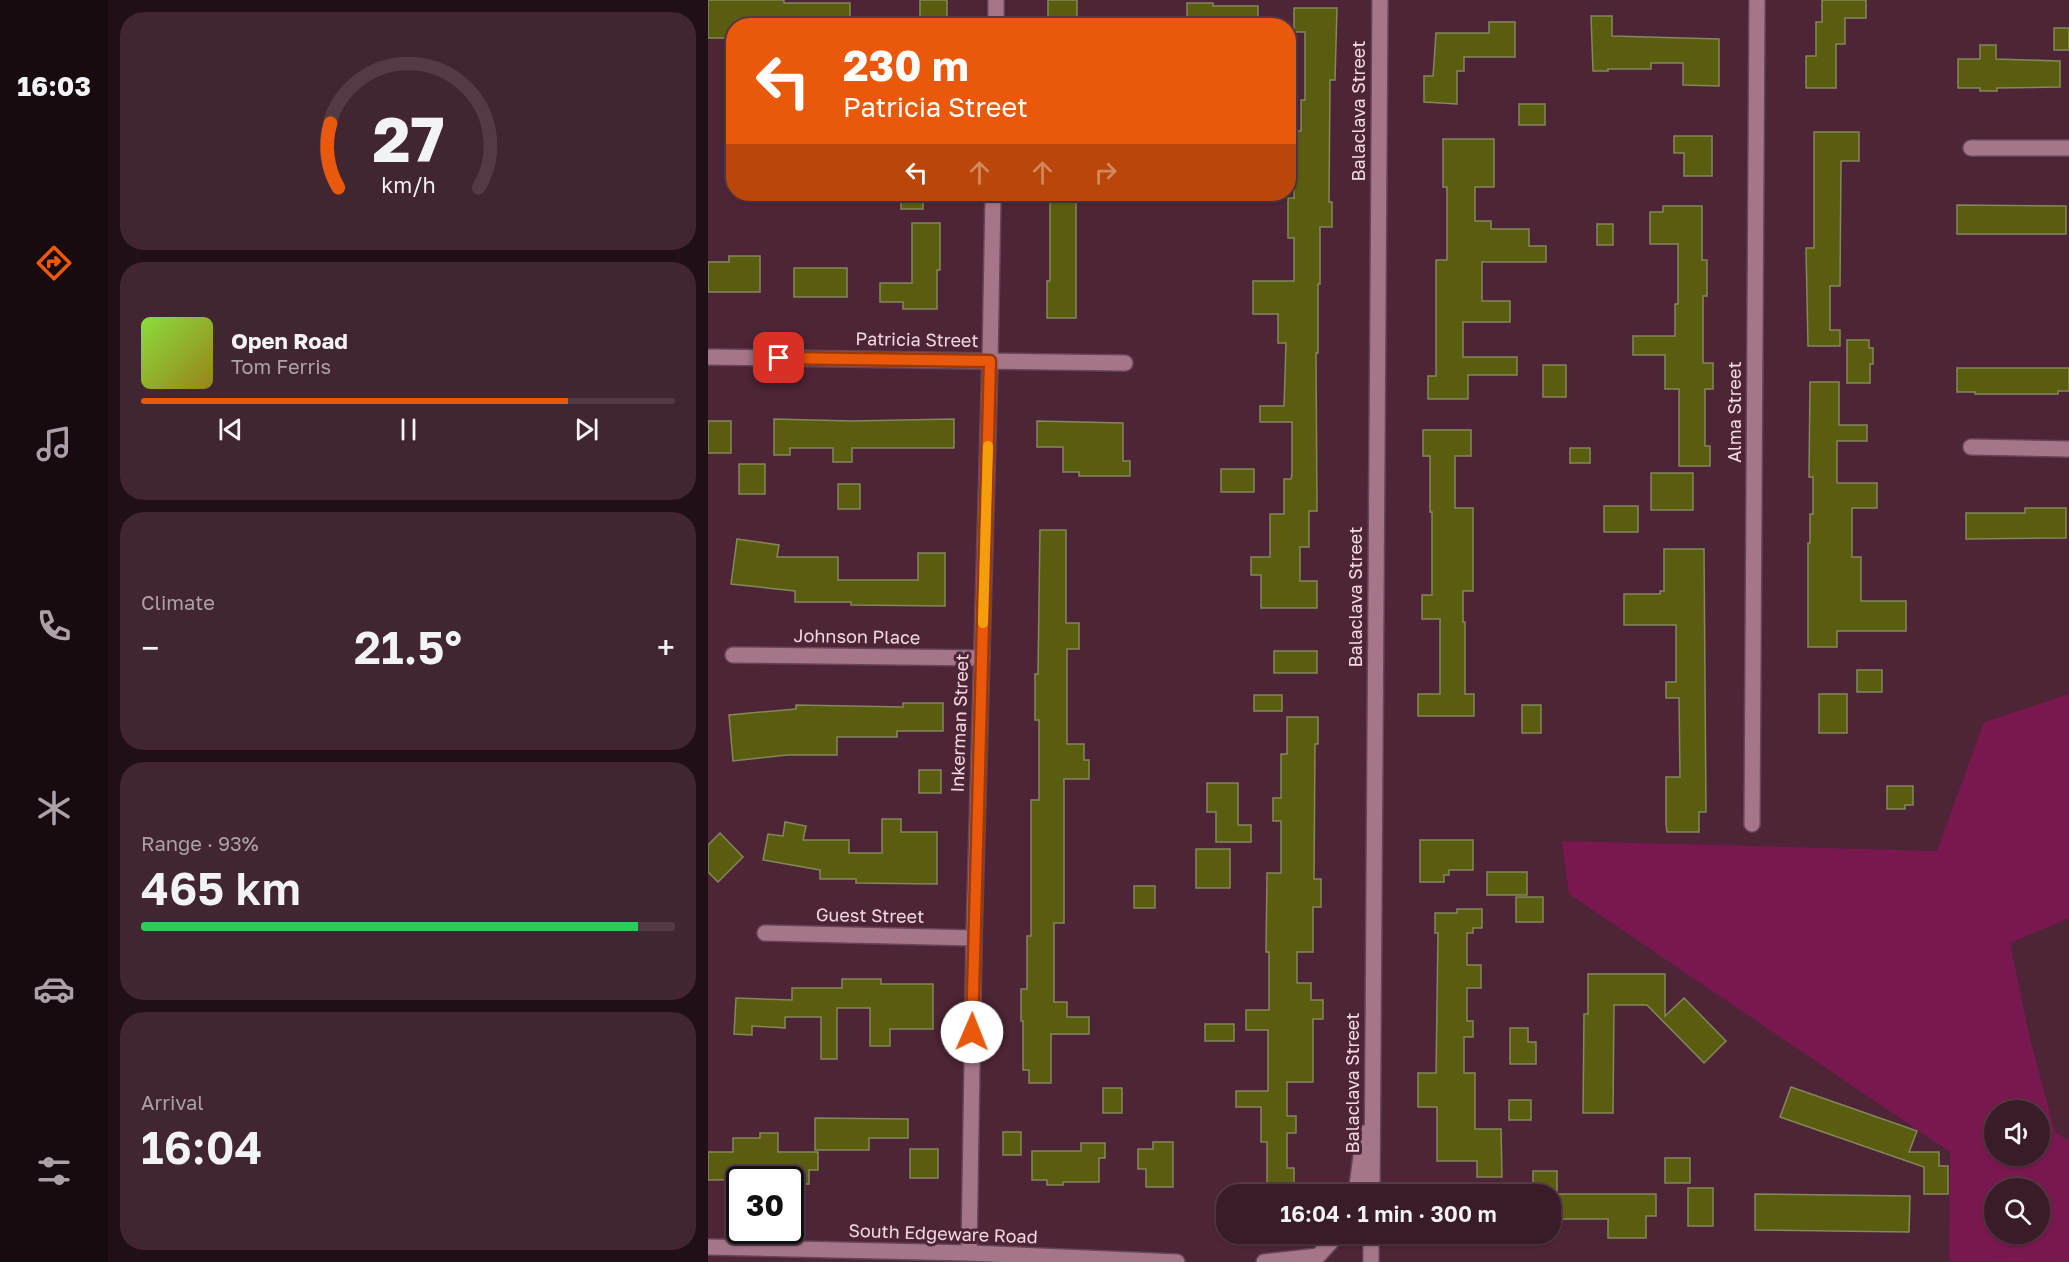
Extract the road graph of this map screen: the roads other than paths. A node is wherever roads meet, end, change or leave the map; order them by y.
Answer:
1 (996, 0) edge
2 (1380, 0) edge
3 (1757, 0) edge
4 (996, 18) edge
5 (1971, 148) dead end
6 (2069, 148) edge
7 (993, 201) edge
8 (708, 357) edge
9 (990, 361) junction
10 (1125, 363) dead end
11 (1971, 447) dead end
12 (2069, 448) edge
13 (733, 655) dead end
14 (982, 658) junction
15 (1752, 824) dead end
16 (765, 933) dead end
17 (974, 938) junction
18 (1372, 1083) junction
19 (1357, 1184) edge
20 (1372, 1184) edge
21 (1329, 1244) edge
22 (1371, 1244) edge
23 (708, 1247) edge
24 (969, 1253) junction
25 (762, 1255) edge
26 (1177, 1262) edge
27 (1264, 1262) edge
28 (1371, 1262) edge

1 - 4 street
2 - 18 street, Balaclava Street
3 - 15 street, Alma Street
5 - 6 street
7 - 9 street, Inkerman Street
8 - 9 street, Patricia Street
9 - 10 street, Patricia Street
9 - 14 street, Inkerman Street
11 - 12 street
13 - 14 street, Johnson Place
14 - 17 street, Inkerman Street
16 - 17 street, Guest Street
17 - 24 street, Inkerman Street
18 - 19 street
18 - 20 street, Balaclava Street
21 - 27 street
22 - 28 street
23 - 25 street, South Edgeware Road
24 - 25 street, South Edgeware Road
24 - 26 street, South Edgeware Road

